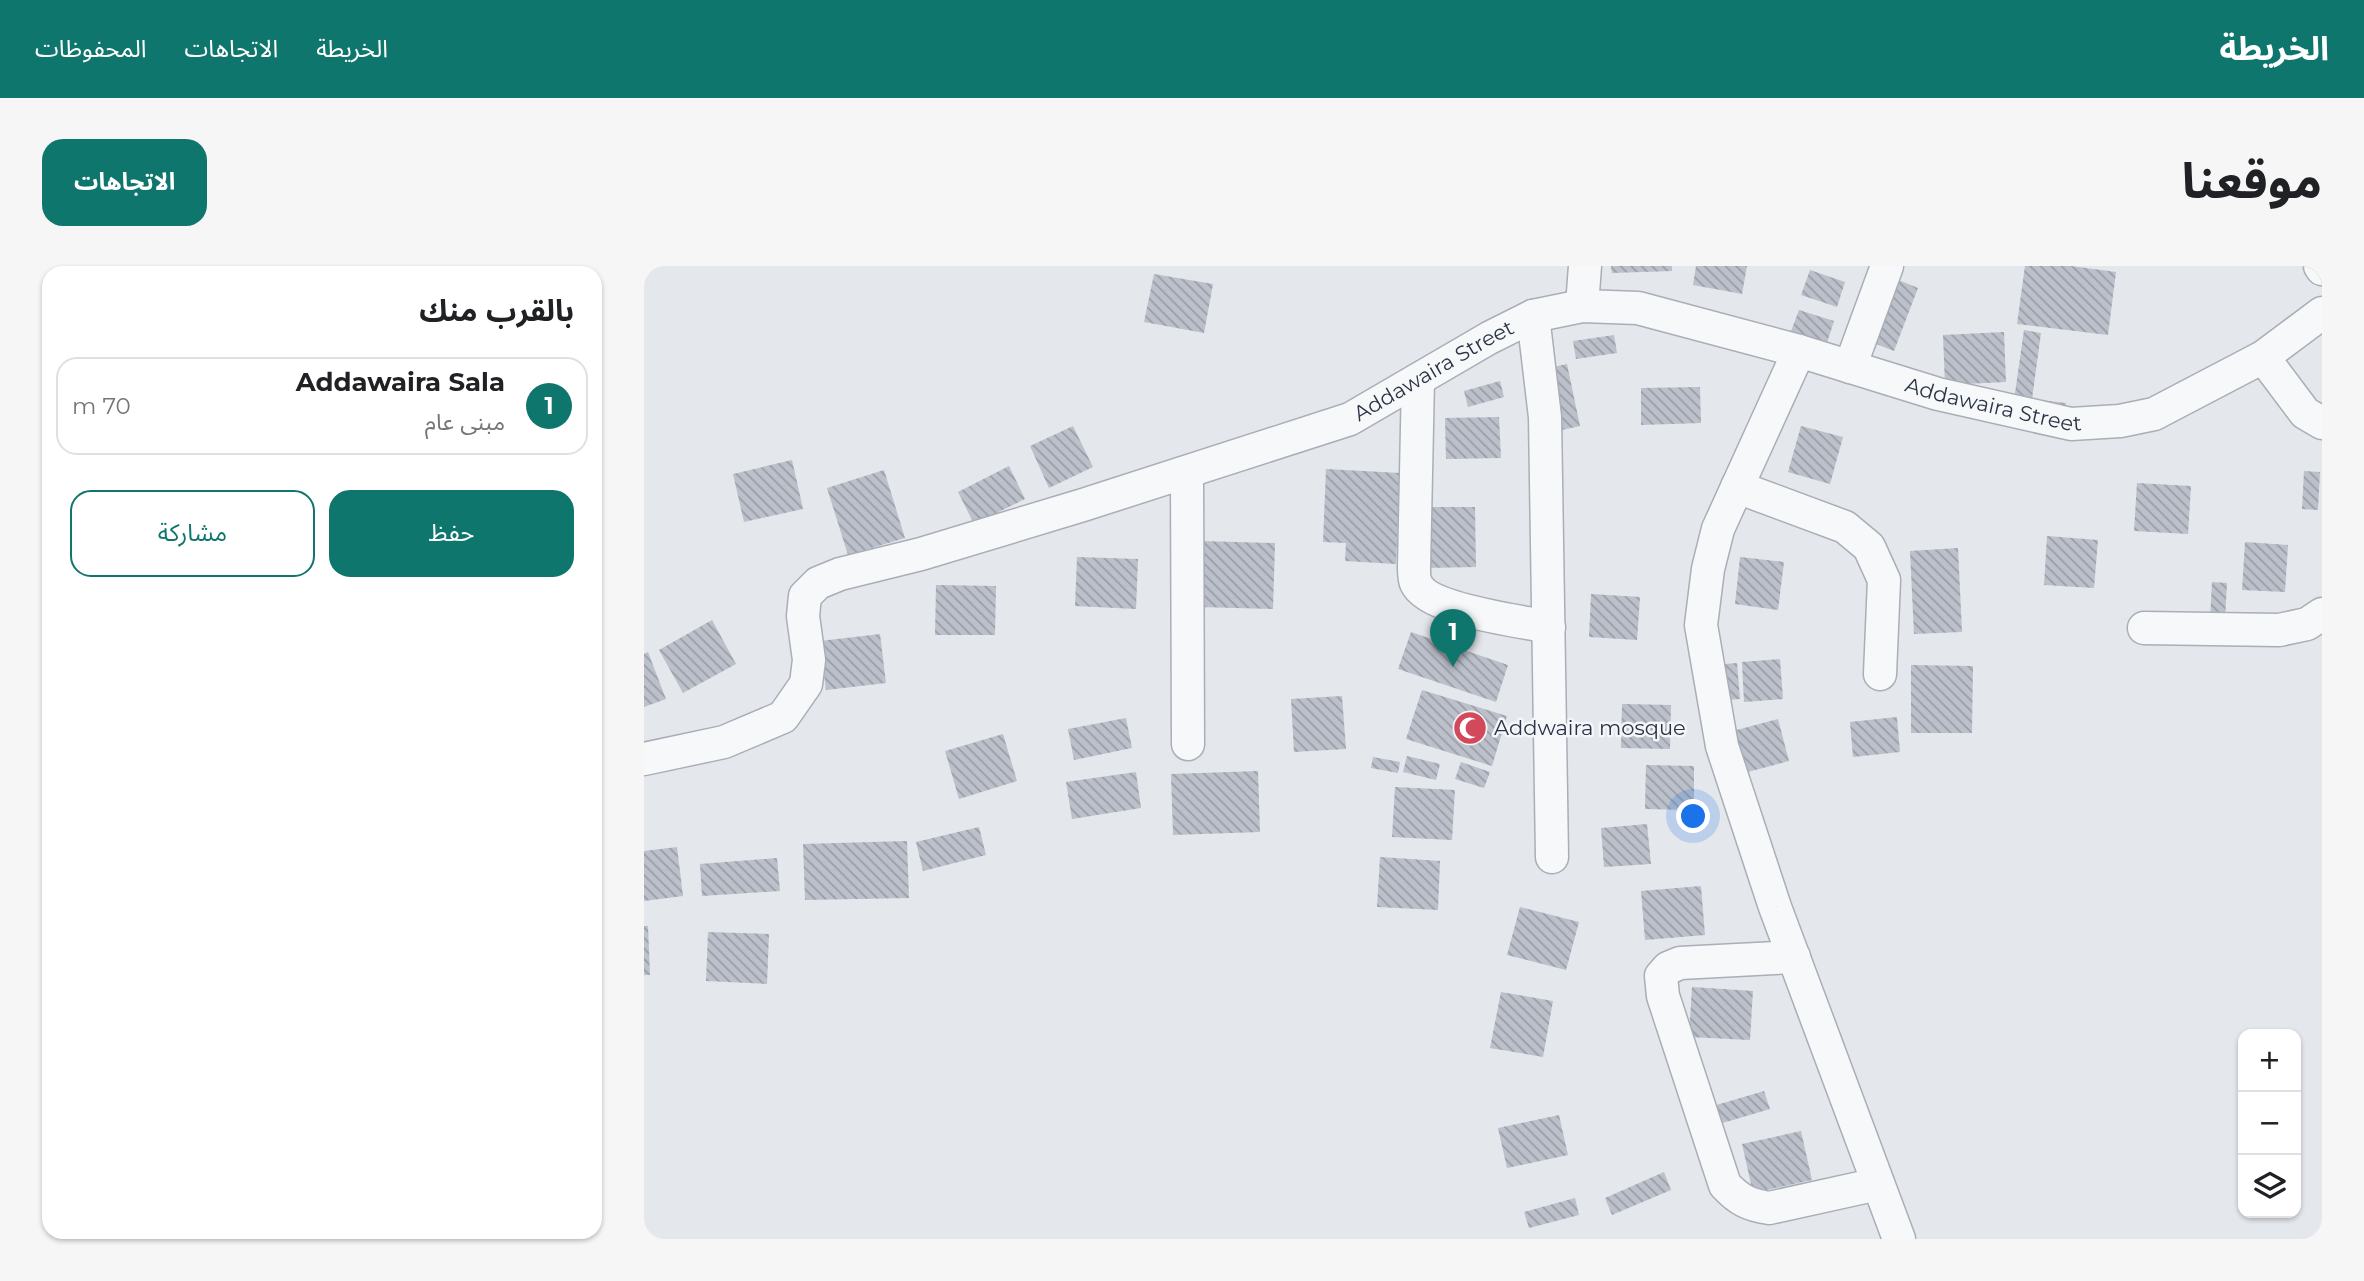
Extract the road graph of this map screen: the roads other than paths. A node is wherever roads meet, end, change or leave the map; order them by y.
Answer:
1 (1585, 266) edge
2 (1887, 266) edge
3 (1581, 306) junction
4 (2322, 313) edge
5 (1534, 316) junction
6 (1799, 351) junction
7 (2263, 357) junction
8 (1850, 366) junction
9 (1418, 380) junction
10 (2322, 423) edge
11 (1187, 473) junction
12 (1737, 487) junction
13 (2322, 614) edge
14 (1549, 627) junction
15 (2144, 628) dead end
16 (1880, 674) dead end
17 (1188, 744) dead end
18 (644, 759) edge
19 (1552, 857) dead end
20 (1794, 957) junction
21 (1878, 1184) junction
22 (1899, 1239) edge

1 - 3 street
2 - 8 street
3 - 5 street, Addawaira Street
3 - 6 street, Addawaira Street
4 - 7 street, Addawaira Street
5 - 9 street, Addawaira Street
5 - 14 street
6 - 8 street, Addawaira Street
6 - 12 street
7 - 8 street, Addawaira Street
7 - 10 street
9 - 11 street, Addawaira Street
9 - 14 street
11 - 17 street
11 - 18 street, Addawaira Street
12 - 16 street
12 - 20 street
13 - 15 street
14 - 19 street
20 - 21 street
20 - 21 street
21 - 22 street

